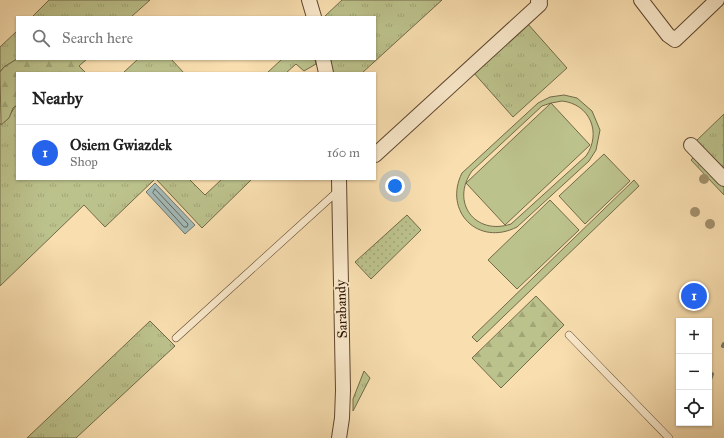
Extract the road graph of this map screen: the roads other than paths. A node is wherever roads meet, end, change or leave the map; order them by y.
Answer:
1 (309, 0) edge
2 (540, 0) edge
3 (641, 0) edge
4 (716, 0) edge
5 (314, 16) edge
6 (323, 60) edge
7 (326, 72) edge
8 (691, 145) dead end
9 (376, 154) edge
10 (724, 179) edge
11 (342, 184) edge
12 (569, 335) dead end
13 (176, 338) dead end
14 (344, 436) edge
15 (670, 438) edge

1 - 5 street
2 - 9 street
3 - 4 street
6 - 7 street
8 - 10 street
11 - 13 lane
11 - 14 street, Sarabandy
12 - 15 lane

